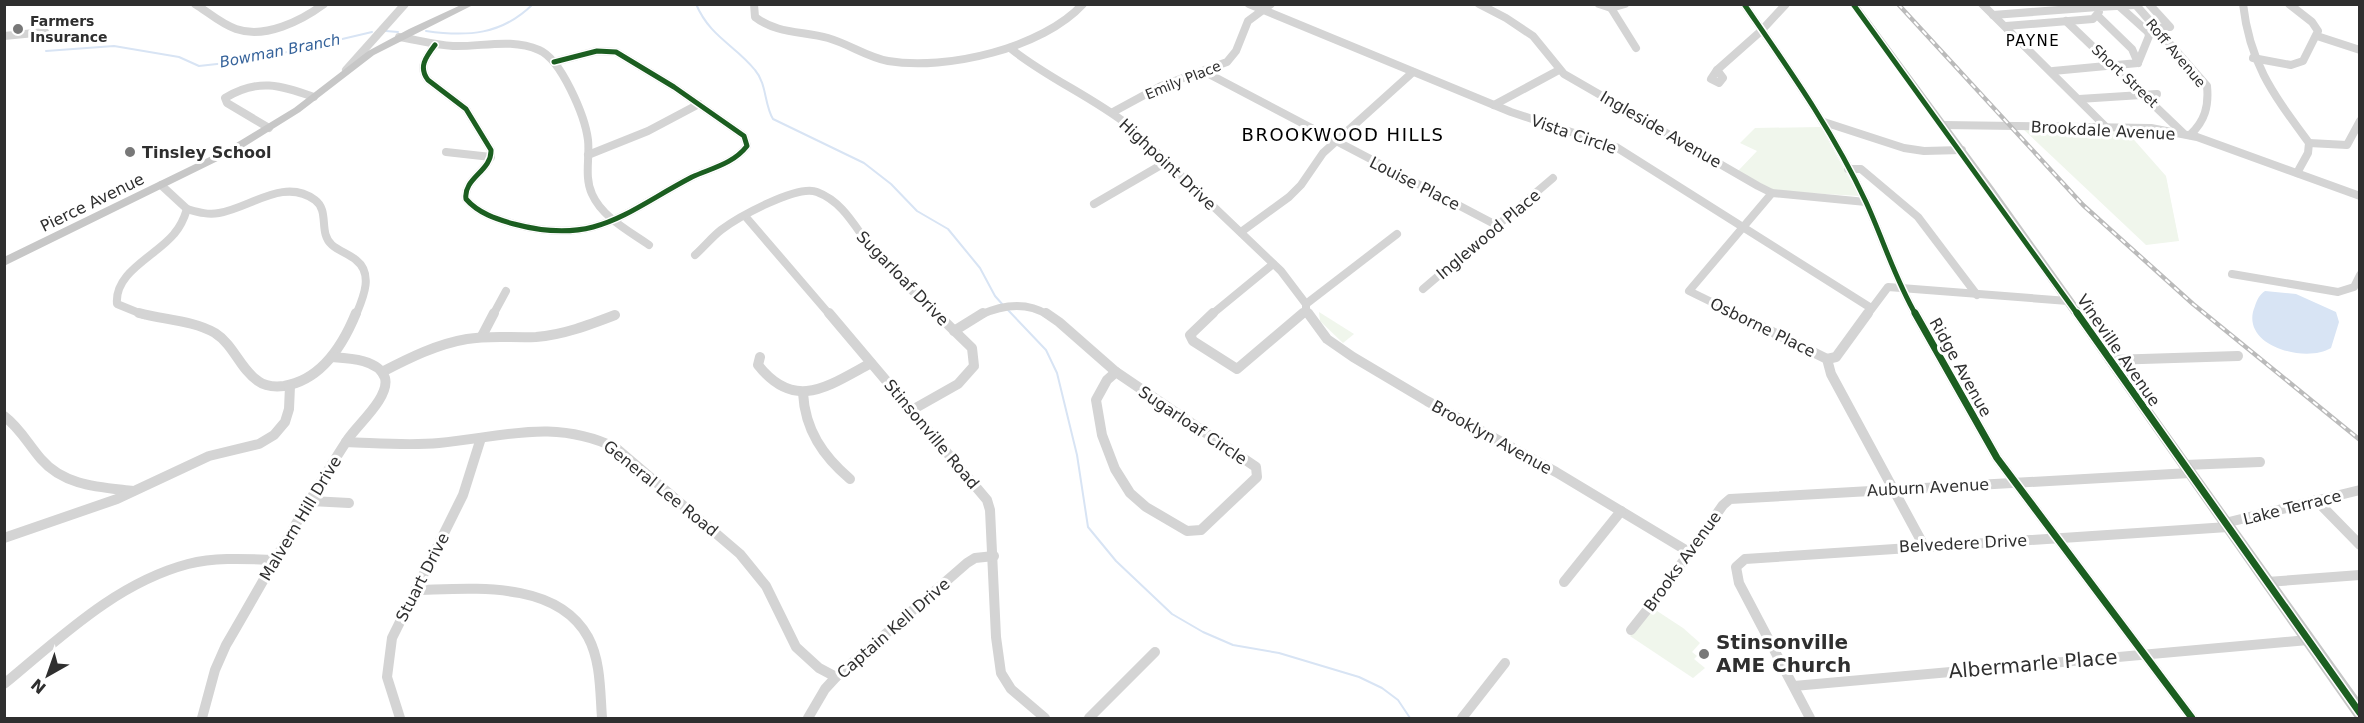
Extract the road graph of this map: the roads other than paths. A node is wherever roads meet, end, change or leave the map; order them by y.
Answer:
1 (195, 4) edge
2 (324, 4) edge
3 (405, 4) edge
4 (471, 4) edge
5 (754, 4) edge
6 (1083, 4) edge
7 (1249, 4) edge
8 (1271, 4) edge
9 (1479, 4) edge
10 (1599, 4) edge
11 (1625, 4) edge
12 (1744, 4) edge
13 (1786, 4) edge
14 (1853, 4) edge
15 (1982, 4) edge
16 (2149, 4) edge
17 (2243, 4) edge
18 (2289, 4) edge
19 (2135, 5) edge
20 (2119, 6) junction
21 (1611, 8) junction
22 (1263, 10) junction
23 (2097, 11) junction
24 (1993, 15) junction
25 (2066, 21) junction
26 (2007, 26) junction
27 (2156, 28) junction
28 (1761, 31) junction
29 (45, 32) dead end
30 (4, 36) edge
31 (2317, 36) junction
32 (376, 37) junction
33 (399, 37) junction
34 (387, 44) junction
35 (435, 45) junction
36 (1010, 48) junction
37 (1636, 48) dead end
38 (2360, 50) edge
39 (2253, 58) junction
40 (554, 62) junction
41 (2138, 63) junction
42 (2115, 66) junction
43 (346, 70) junction
44 (1559, 70) junction
45 (1717, 70) dead end
46 (2053, 71) junction
47 (1205, 72) junction
48 (1413, 72) junction
49 (2145, 94) junction
50 (2157, 94) dead end
51 (314, 97) junction
52 (2079, 99) junction
53 (699, 104) junction
54 (1494, 105) junction
55 (1113, 112) junction
56 (2360, 121) edge
57 (1824, 122) junction
58 (1943, 125) junction
59 (269, 128) junction
60 (2106, 128) junction
61 (2187, 134) junction
62 (1335, 141) junction
63 (2309, 142) junction
64 (1962, 150) junction
65 (447, 152) dead end
66 (588, 155) junction
67 (491, 157) junction
68 (1167, 161) junction
69 (1848, 169) junction
70 (2297, 174) junction
71 (1553, 178) dead end
72 (161, 185) junction
73 (1772, 193) junction
74 (2360, 196) edge
75 (1866, 202) junction
76 (1094, 204) dead end
77 (187, 209) junction
78 (213, 214) junction
79 (745, 216) junction
80 (615, 221) junction
81 (1498, 226) junction
82 (1744, 227) junction
83 (180, 229) junction
84 (1241, 232) junction
85 (1397, 234) dead end
86 (649, 245) dead end
87 (695, 255) dead end
88 (4, 262) edge
89 (1273, 264) junction
90 (2232, 274) dead end
91 (2360, 275) edge
92 (1902, 288) junction
93 (1423, 289) dead end
94 (506, 291) dead end
95 (1977, 295) junction
96 (2068, 301) junction
97 (1306, 307) junction
98 (1871, 308) junction
99 (615, 315) dead end
100 (954, 331) junction
101 (482, 336) junction
102 (2238, 356) dead end
103 (332, 357) junction
104 (760, 357) dead end
105 (1827, 359) junction
106 (2110, 360) junction
107 (872, 363) junction
108 (382, 372) junction
109 (1116, 372) junction
110 (290, 386) junction
111 (803, 393) junction
112 (912, 410) junction
113 (4, 416) edge
114 (481, 438) junction
115 (346, 442) junction
116 (2260, 462) dead end
117 (2188, 469) junction
118 (850, 479) dead end
119 (2014, 483) junction
120 (1894, 489) junction
121 (2360, 490) edge
122 (136, 492) junction
123 (1737, 497) joint
124 (311, 501) junction
125 (2316, 501) junction
126 (349, 503) dead end
127 (1621, 511) junction
128 (2227, 525) junction
129 (4, 538) edge
130 (2055, 538) junction
131 (1924, 546) junction
132 (2360, 546) edge
133 (1689, 552) junction
134 (994, 556) junction
135 (275, 560) junction
136 (2360, 575) edge
137 (1564, 582) dead end
138 (2267, 582) junction
139 (415, 590) junction
140 (1630, 630) dead end
141 (2308, 640) junction
142 (1155, 652) dead end
143 (2142, 654) junction
144 (1506, 663) dead end
145 (836, 677) junction
146 (4, 684) edge
147 (1794, 686) junction
148 (2360, 713) edge
149 (202, 718) edge
150 (400, 718) edge
151 (602, 718) edge
152 (808, 718) edge
153 (1045, 718) edge
154 (1089, 718) edge
155 (1462, 718) edge
156 (1810, 718) edge
157 (2192, 718) edge

1 - 2 street
3 - 32 street
4 - 33 main road, Pierce Avenue
5 - 36 street
6 - 36 street
7 - 22 street, Vista Circle
8 - 22 street
9 - 44 street, Ingleside Avenue
10 - 21 street
11 - 21 street
12 - 28 street, Ridge Avenue
13 - 28 street
14 - 58 main road, Vineville Avenue
15 - 24 street
16 - 27 street
17 - 39 street
18 - 31 street
19 - 20 street
19 - 27 street, Roff Avenue
20 - 23 street
20 - 41 street
21 - 37 street
22 - 47 street, Emily Place
22 - 48 street, Vista Circle
23 - 24 street
23 - 25 street
23 - 41 street
24 - 26 street
25 - 26 street
25 - 42 street, Short Street
26 - 46 street
27 - 61 street, Roff Avenue
28 - 45 street
28 - 57 street, Ridge Avenue
29 - 30 street
31 - 38 street
31 - 39 street
32 - 34 main road
32 - 43 street
33 - 34 main road, Pierce Avenue
33 - 35 street
34 - 43 main road, Pierce Avenue
35 - 40 street
35 - 67 street
36 - 55 street, Highpoint Drive
39 - 63 street
40 - 53 street
40 - 66 street
41 - 42 street
42 - 46 street
42 - 49 street, Short Street
43 - 51 main road, Pierce Avenue
44 - 54 street
44 - 73 street, Ingleside Avenue
46 - 52 street
47 - 55 street, Emily Place
47 - 62 street, Louise Place
48 - 54 street, Vista Circle
48 - 62 street
49 - 50 street
49 - 52 street
49 - 61 street, Short Street
51 - 59 main road, Pierce Avenue
51 - 59 street
52 - 60 street
53 - 66 street
53 - 80 street
54 - 82 street, Vista Circle
55 - 68 street, Highpoint Drive
56 - 63 street
57 - 64 street
57 - 69 street, Ridge Avenue
58 - 60 street, Brookdale Avenue
58 - 64 main road, Vineville Avenue
59 - 72 main road, Pierce Avenue
60 - 61 street, Brookdale Avenue
61 - 70 street, Brookdale Avenue
62 - 81 street, Louise Place
62 - 84 street
63 - 70 street
64 - 96 main road, Vineville Avenue
65 - 67 street
66 - 80 street
67 - 80 street
68 - 76 street
68 - 84 street, Highpoint Drive
69 - 75 street, Ridge Avenue
69 - 95 street
70 - 74 street, Brookdale Avenue
71 - 81 street, Inglewood Place
72 - 77 street
72 - 88 main road, Pierce Avenue
73 - 75 street, Ingleside Avenue
73 - 82 street, Osborne Place
75 - 92 street, Ridge Avenue
77 - 78 street
77 - 83 street
78 - 83 street
78 - 103 street
79 - 87 street, Sugarloaf Drive
79 - 100 street, Sugarloaf Drive
79 - 107 street, Stinsonville Road
80 - 86 street
81 - 93 street, Inglewood Place
82 - 98 street, Vista Circle
82 - 105 street, Osborne Place
83 - 110 street
84 - 89 street, Highpoint Drive
85 - 97 street
89 - 97 street, Highpoint Drive
89 - 97 street
90 - 91 street
92 - 95 street
92 - 98 street
92 - 119 street, Ridge Avenue
94 - 101 street
95 - 96 street
96 - 106 main road, Vineville Avenue
97 - 127 street, Brooklyn Avenue
98 - 105 street
99 - 101 street
100 - 109 street, Sugarloaf Circle
100 - 112 street, Sugarloaf Drive
101 - 108 street
102 - 106 street
103 - 108 street
103 - 110 street
104 - 111 street
105 - 120 street, Osborne Place
106 - 117 main road, Vineville Avenue
107 - 111 street
107 - 112 street, Stinsonville Road
108 - 115 street, Malvern Hill Drive
109 - 109 street, Sugarloaf Circle
110 - 122 street
111 - 118 street
112 - 134 street, Stinsonville Road
113 - 122 street
114 - 115 street, General Lee Road
114 - 139 street, Stuart Drive
114 - 145 street, General Lee Road
115 - 124 street, Malvern Hill Drive
116 - 117 street, Auburn Avenue
117 - 119 street, Auburn Avenue
117 - 128 main road, Vineville Avenue
119 - 120 street, Auburn Avenue
119 - 130 street, Ridge Avenue
120 - 123 street, Auburn Avenue
120 - 131 street, Osborne Place
121 - 125 street, Lake Terrace
122 - 129 street
123 - 133 street, Brooks Avenue
124 - 126 street
124 - 135 street, Malvern Hill Drive
125 - 128 street, Lake Terrace
125 - 132 street
127 - 133 street, Brooklyn Avenue
127 - 137 street
128 - 130 street, Belvedere Drive
128 - 138 main road, Vineville Avenue
130 - 131 street, Belvedere Drive
130 - 143 street, Ridge Avenue
131 - 147 street, Belvedere Drive
133 - 140 street, Brooks Avenue
134 - 145 street, Captain Kell Drive
134 - 153 street, Stinsonville Road
135 - 146 street
135 - 149 street, Malvern Hill Drive
136 - 138 street
138 - 141 main road, Vineville Avenue
139 - 150 street, Stuart Drive
139 - 151 street
141 - 143 street, Albermarle Place
141 - 148 main road, Vineville Avenue
142 - 154 street
143 - 147 street, Albermarle Place
143 - 157 street, Ridge Avenue
144 - 155 street
145 - 152 street, Captain Kell Drive
147 - 156 street

